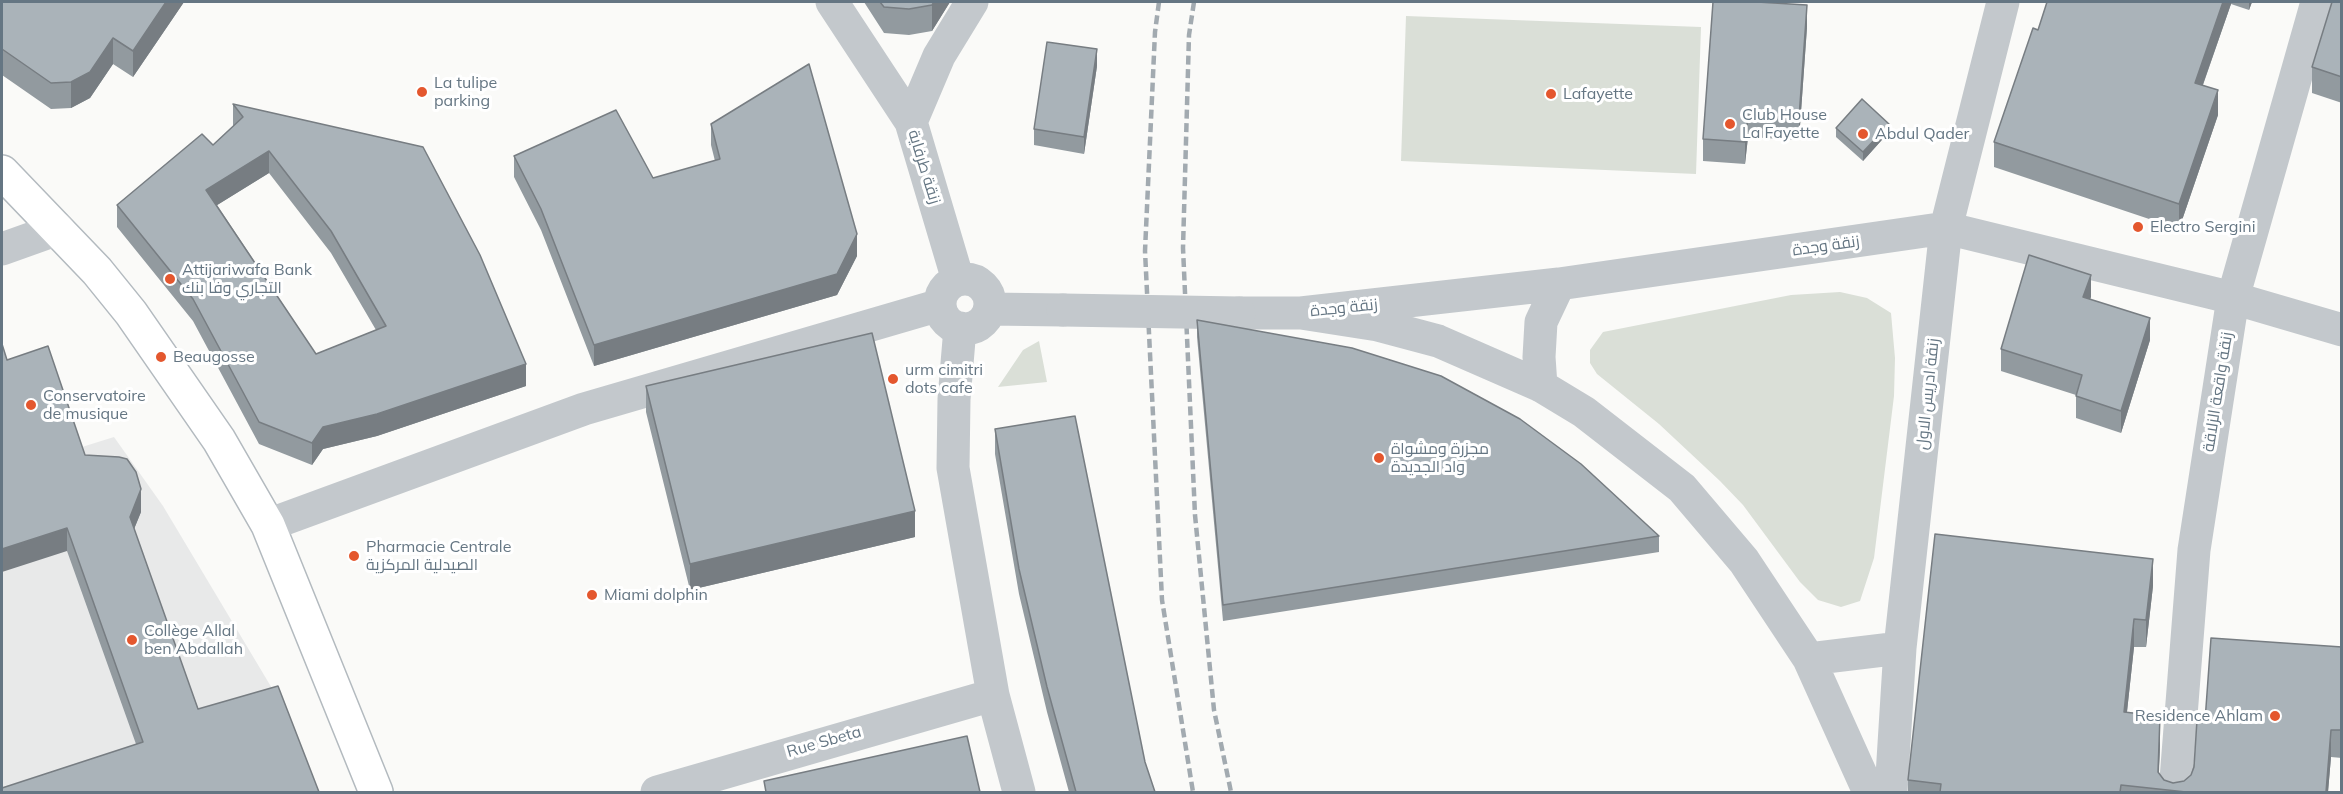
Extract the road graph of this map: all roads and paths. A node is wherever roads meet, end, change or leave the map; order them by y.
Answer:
1 (832, 2) edge
2 (972, 2) edge
3 (2003, 2) edge
4 (2317, 2) edge
5 (911, 122) junction
6 (2, 172) edge
7 (1946, 228) junction
8 (58, 230) junction
9 (2, 249) edge
10 (1559, 284) junction
11 (2233, 298) junction
12 (953, 305) junction
13 (990, 309) junction
14 (1301, 313) junction
15 (2342, 330) edge
16 (1541, 386) junction
17 (268, 525) junction
18 (1900, 648) junction
19 (1809, 659) junction
20 (993, 695) junction
21 (376, 792) edge
22 (657, 792) edge
23 (1018, 792) edge
24 (1869, 792) edge
25 (1891, 792) edge
26 (2175, 792) edge

1 - 5 street, زنقة طرفاية
2 - 5 street
3 - 7 street, زنقة ادريس الاول
4 - 11 street, زنقة واقعة الزلاقة
5 - 12 street, زنقة طرفاية
6 - 8 main road
7 - 10 street, زنقة وجدة
7 - 11 street, زنقة وجدة
7 - 18 street, زنقة ادريس الاول
8 - 9 street
8 - 17 main road
10 - 14 street, زنقة وجدة
10 - 16 street
11 - 15 street, زنقة وجدة
11 - 26 street, زنقة واقعة الزلاقة
12 - 13 street
12 - 13 street
12 - 17 street
12 - 20 street
13 - 14 street, bridge
14 - 16 street
16 - 19 street
17 - 21 main road
18 - 19 street
18 - 25 street, زنقة ادريس الاول
19 - 24 street
20 - 22 street, Rue Sbeta
20 - 23 street

